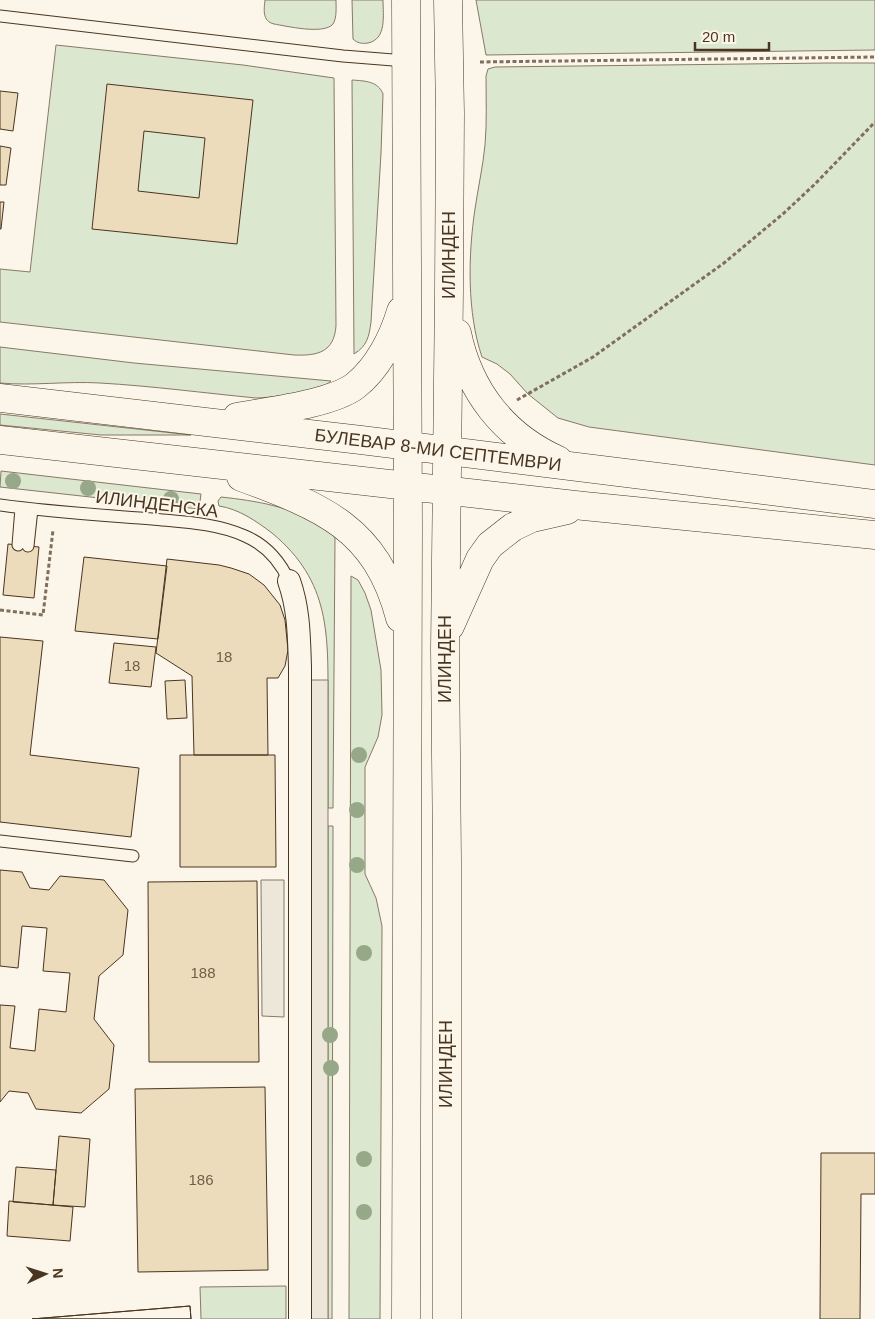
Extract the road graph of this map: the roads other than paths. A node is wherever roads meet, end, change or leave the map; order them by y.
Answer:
1 (406, 0) edge
2 (448, 0) edge
3 (0, 16) edge
4 (406, 61) junction
5 (407, 290) junction
6 (449, 290) junction
7 (0, 398) edge
8 (208, 422) junction
9 (0, 440) edge
10 (30, 443) junction
11 (408, 446) junction
12 (0, 448) edge
13 (447, 451) junction
14 (202, 463) junction
15 (585, 468) junction
16 (407, 486) junction
17 (446, 491) junction
18 (875, 504) edge
19 (0, 505) edge
20 (584, 506) junction
21 (26, 508) junction
22 (875, 535) edge
23 (23, 546) dead end
24 (289, 581) joint
25 (445, 649) junction
26 (407, 650) junction
27 (0, 841) edge
28 (133, 856) dead end
29 (300, 1319) edge
30 (406, 1319) edge
31 (447, 1319) edge

1 - 4 street
2 - 6 street, ИЛИНДЕН
3 - 4 lane
4 - 5 street
5 - 8 street
5 - 11 street
6 - 13 street, ИЛИНДЕН
6 - 15 street
7 - 8 street, БУЛЕВАР 8-МИ СЕПТЕМВРИ
8 - 11 street, БУЛЕВАР 8-МИ СЕПТЕМВРИ
9 - 10 street
10 - 12 street
10 - 14 street
11 - 13 street, БУЛЕВАР 8-МИ СЕПТЕМВРИ
11 - 16 street
13 - 15 street, БУЛЕВАР 8-МИ СЕПТЕМВРИ
13 - 17 street, ИЛИНДЕН
14 - 16 street
14 - 26 street
15 - 18 street, БУЛЕВАР 8-МИ СЕПТЕМВРИ
16 - 17 street
16 - 26 street
17 - 20 street
17 - 25 street, ИЛИНДЕН
19 - 21 lane, ИЛИНДЕНСКА
20 - 22 street
20 - 25 street
21 - 23 lane
21 - 24 lane, ИЛИНДЕНСКА
24 - 29 street
25 - 31 street, ИЛИНДЕН
26 - 30 street
27 - 28 lane

